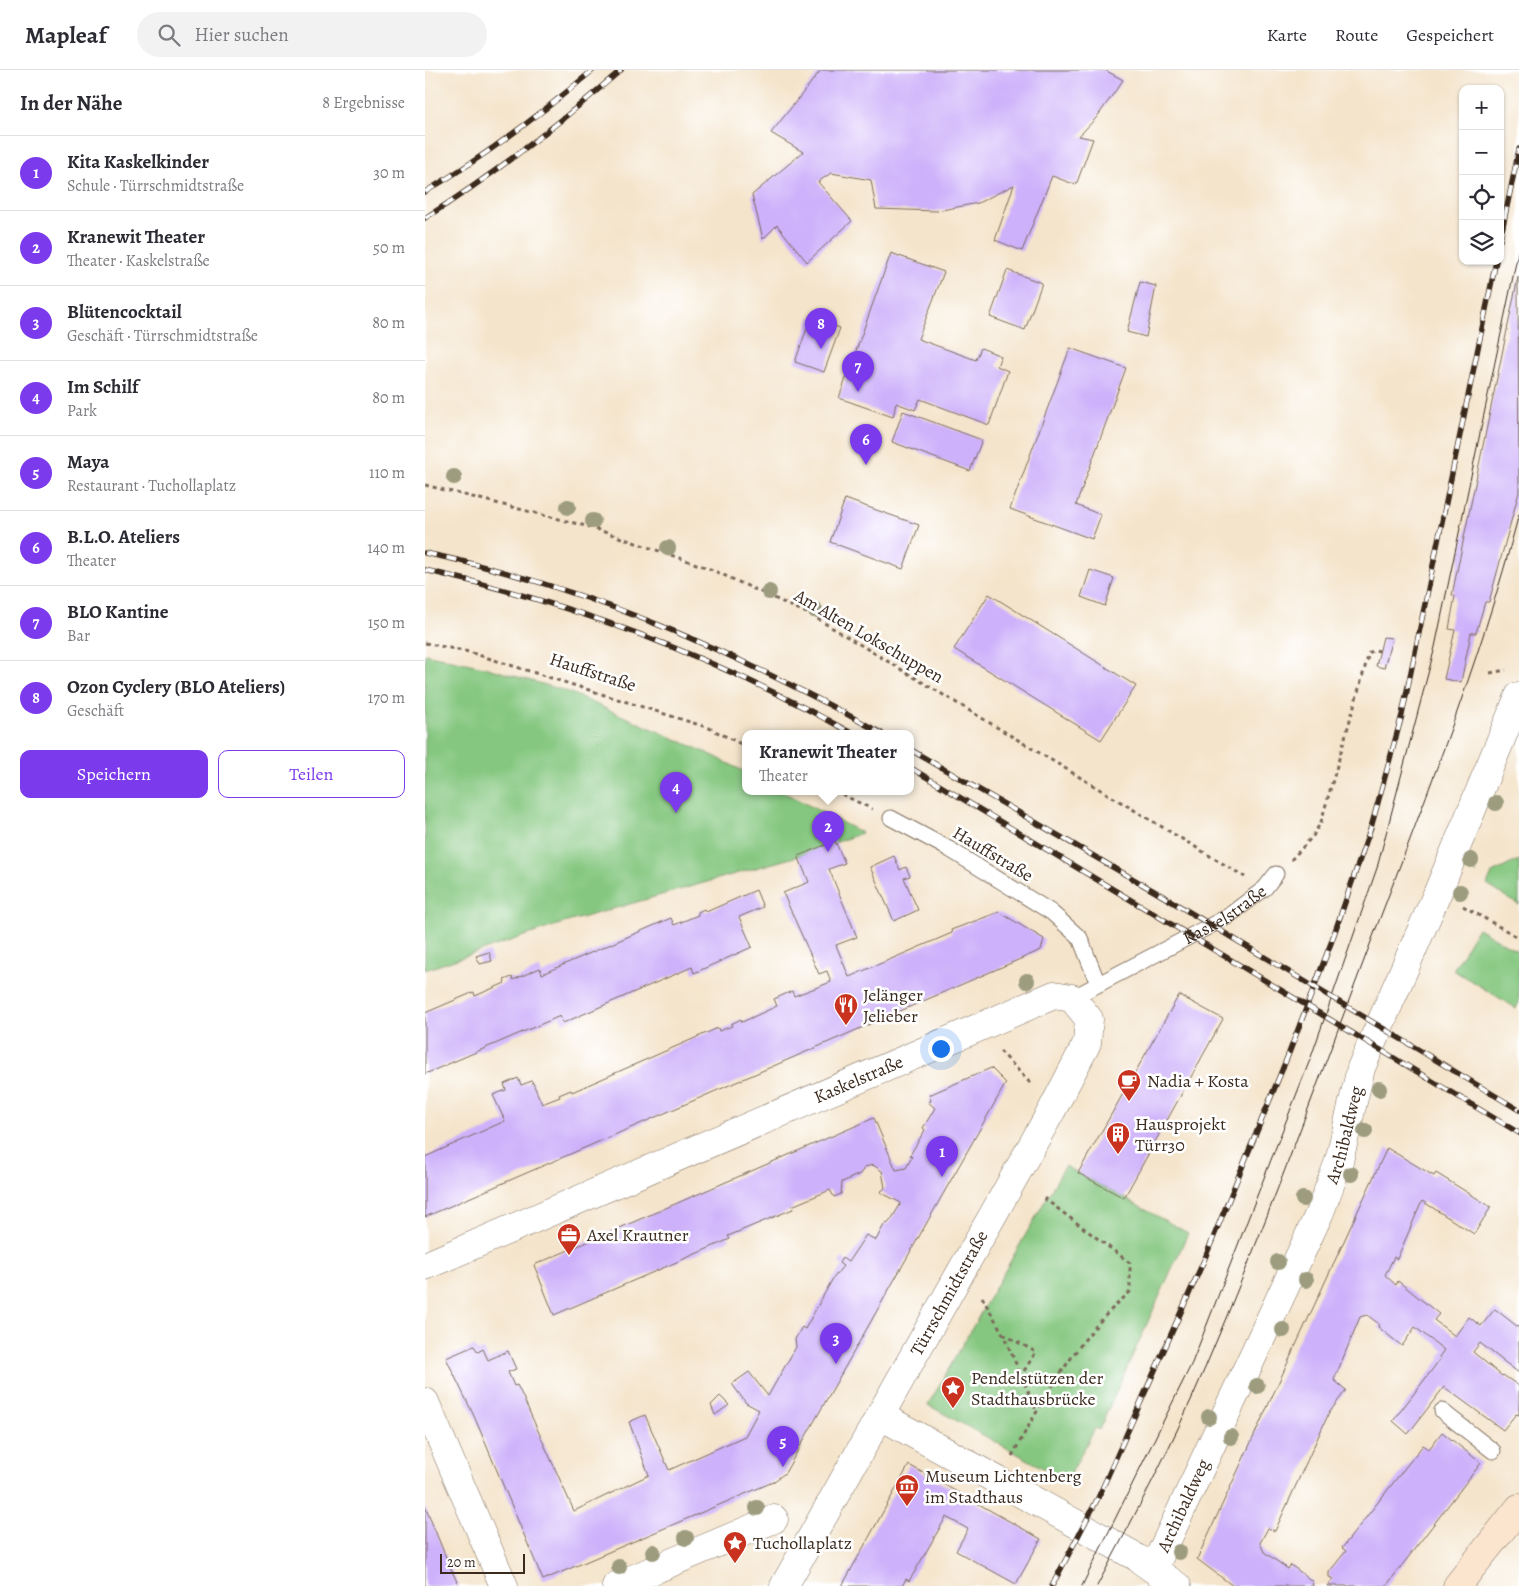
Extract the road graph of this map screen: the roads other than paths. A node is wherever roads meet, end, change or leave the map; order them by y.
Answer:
1 (1515, 701) edge
2 (891, 818) road end
3 (1276, 874) road end
4 (1098, 984) junction
5 (1072, 998) junction
6 (425, 1266) edge
7 (425, 1402) edge
8 (1442, 1411) dead end
9 (881, 1416) junction
10 (1493, 1451) dead end
11 (1519, 1508) edge
12 (775, 1519) dead end
13 (1141, 1560) junction
14 (504, 1586) edge
15 (616, 1586) edge
16 (784, 1586) edge
17 (1177, 1586) edge
18 (1457, 1586) edge

1 - 13 street, Archibaldweg
2 - 4 lane, Hauffstraße
3 - 4 lane, Kaskelstraße
4 - 5 lane, Kaskelstraße
5 - 6 street, Kaskelstraße
5 - 9 street, Türrschmidtstraße
7 - 14 street
8 - 10 lane
9 - 13 street
9 - 16 street, Türrschmidtstraße
11 - 18 street
12 - 15 street
13 - 17 street

